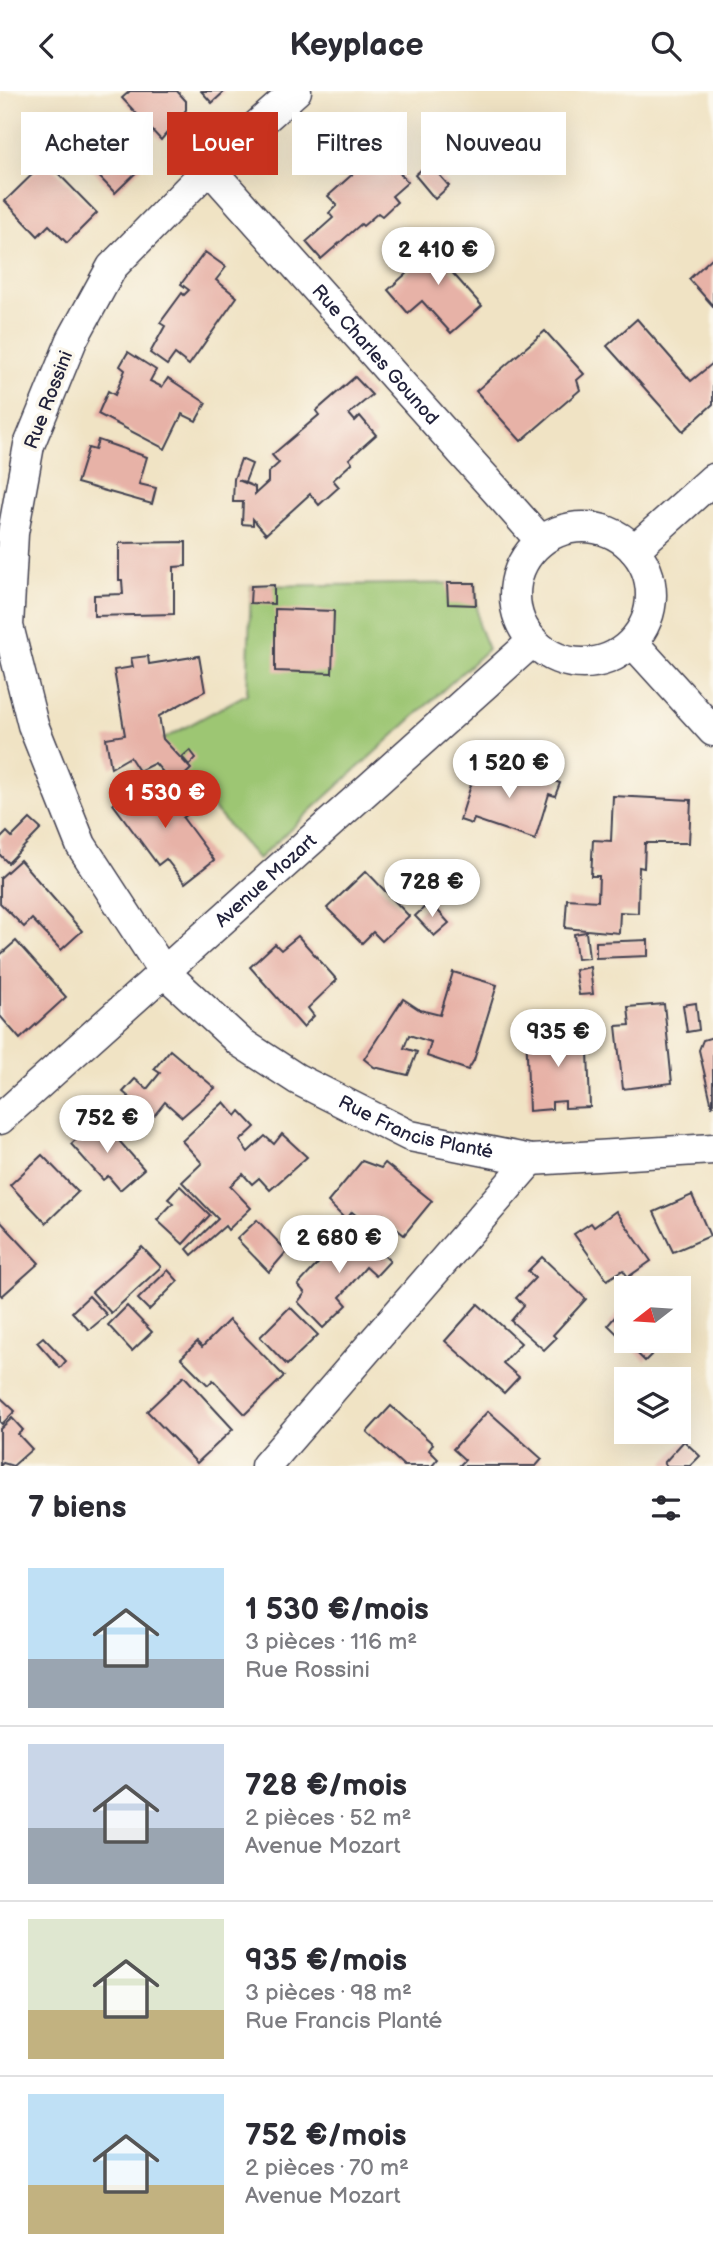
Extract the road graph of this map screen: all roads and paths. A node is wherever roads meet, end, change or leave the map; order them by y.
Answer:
1 (296, 91) edge
2 (272, 112) edge
3 (202, 175) edge
4 (215, 175) edge
5 (713, 479) edge
6 (541, 541) junction
7 (634, 550) junction
8 (4, 630) edge
9 (532, 642) junction
10 (633, 643) junction
11 (713, 731) edge
12 (163, 971) junction
13 (0, 1119) edge
14 (713, 1149) edge
15 (531, 1160) junction
16 (266, 1466) edge

1 - 2 street, Rue Rossini
3 - 8 street, Rue Rossini
4 - 6 street, Rue Charles Gounod
5 - 7 street
6 - 7 street
6 - 9 street
7 - 10 street
8 - 12 street, Rue Rossini
9 - 10 street
9 - 12 street, Avenue Mozart
10 - 11 street
12 - 13 street, Avenue Mozart
12 - 15 street, Rue Francis Planté
14 - 15 street, Rue Francis Planté
15 - 16 street

